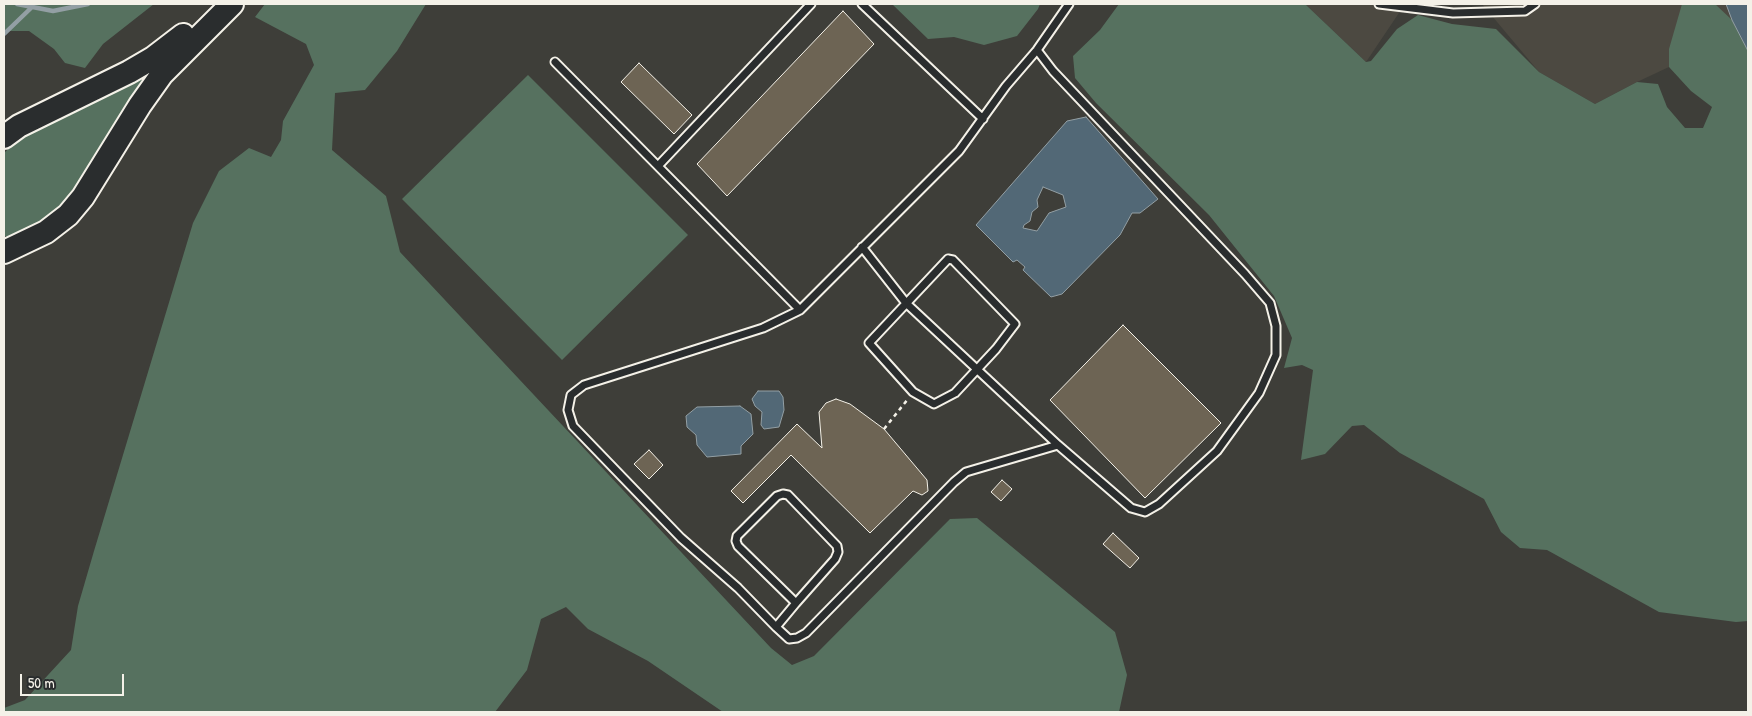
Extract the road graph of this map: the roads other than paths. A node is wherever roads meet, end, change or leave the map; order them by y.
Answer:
1 (216, 4) edge
2 (232, 4) edge
3 (811, 4) edge
4 (862, 4) edge
5 (1069, 4) edge
6 (1379, 4) edge
7 (1535, 4) edge
8 (1037, 50) junction
9 (555, 62) dead end
10 (983, 119) junction
11 (12, 128) edge
12 (658, 166) junction
13 (9, 248) edge
14 (862, 248) junction
15 (906, 303) junction
16 (800, 310) junction
17 (977, 371) junction
18 (1058, 445) junction
19 (796, 603) junction
20 (776, 627) junction

1 - 11 main road
2 - 13 main road
3 - 12 lane
4 - 10 lane
5 - 8 lane
6 - 7 lane
8 - 10 lane
8 - 18 lane
9 - 12 lane
10 - 14 lane
12 - 16 lane
14 - 15 lane
14 - 16 lane
15 - 17 lane
15 - 17 lane
15 - 17 lane
16 - 20 lane
17 - 18 lane
18 - 20 lane
19 - 19 lane
19 - 20 lane

